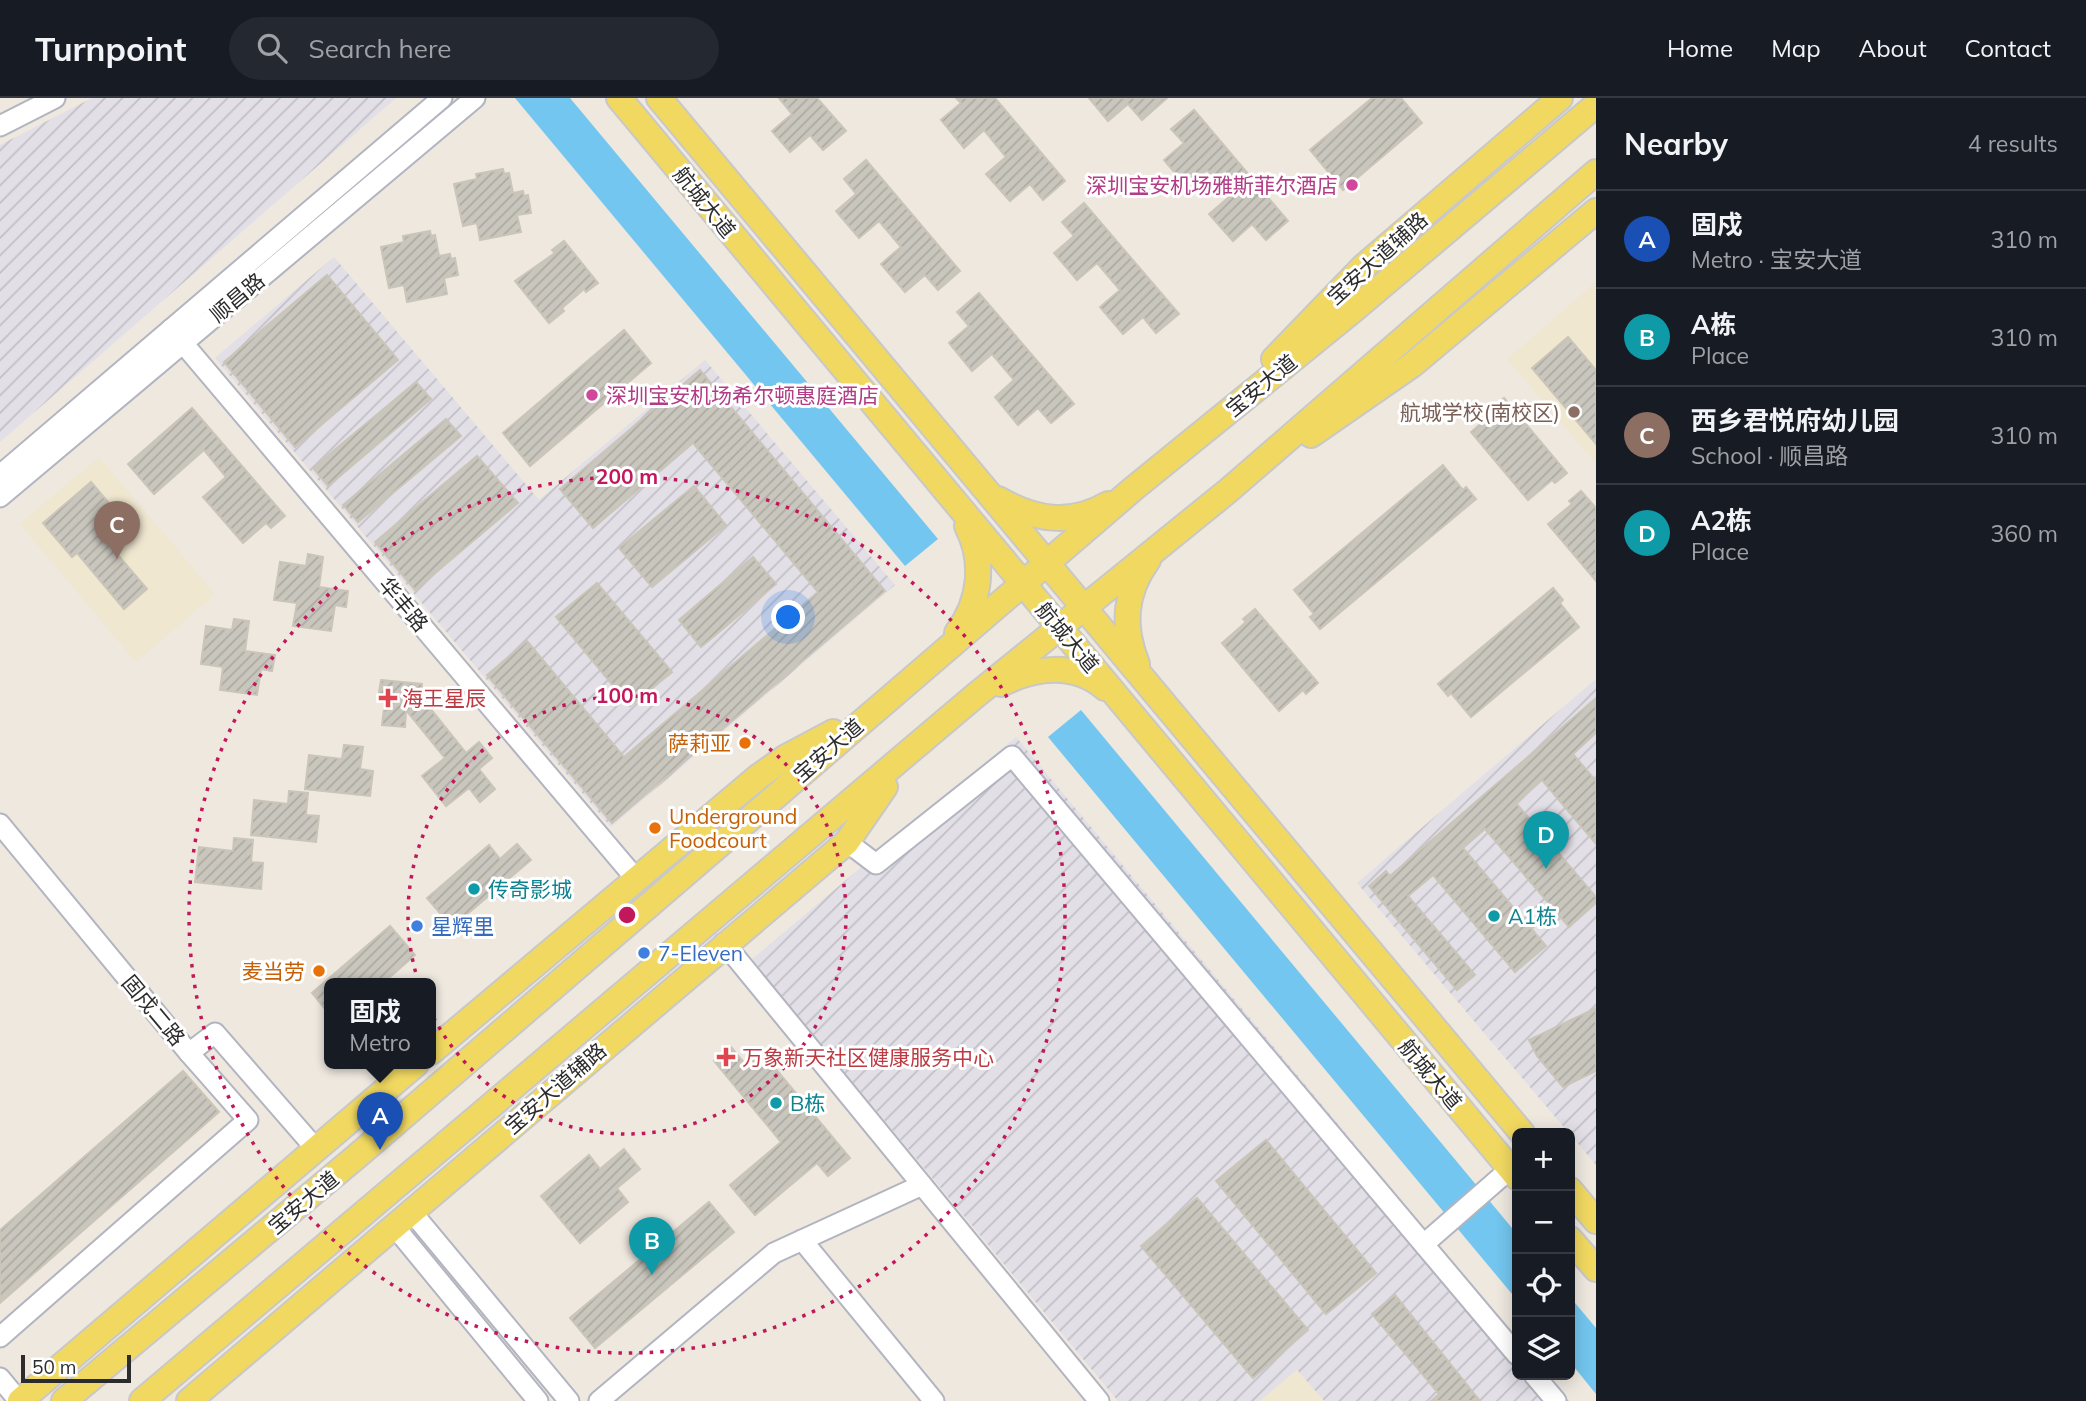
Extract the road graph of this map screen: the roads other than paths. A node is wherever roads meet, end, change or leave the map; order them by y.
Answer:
1 (55, 98) edge
2 (442, 98) edge
3 (475, 98) edge
4 (619, 98) edge
5 (659, 98) edge
6 (1560, 98) edge
7 (1596, 105) edge
8 (0, 126) edge
9 (1596, 172) edge
10 (1596, 211) edge
11 (177, 336) junction
12 (1206, 430) junction
13 (0, 474) edge
14 (1133, 489) junction
15 (1229, 489) junction
16 (988, 493) junction
17 (0, 497) edge
18 (953, 501) junction
19 (1164, 541) junction
20 (1046, 564) junction
21 (1024, 583) junction
22 (1083, 608) junction
23 (1059, 626) junction
24 (940, 654) junction
25 (1145, 684) junction
26 (975, 696) junction
27 (1123, 704) junction
28 (874, 710) junction
29 (904, 759) junction
30 (0, 824) edge
31 (847, 842) junction
32 (636, 879) junction
33 (724, 943) junction
34 (436, 1048) edge
35 (190, 1053) junction
36 (410, 1069) edge
37 (1518, 1128) edge
38 (316, 1149) junction
39 (1509, 1174) edge
40 (922, 1185) junction
41 (1571, 1191) edge
42 (403, 1218) junction
43 (1596, 1221) edge
44 (802, 1240) junction
45 (1426, 1242) junction
46 (1575, 1244) edge
47 (1596, 1269) edge
48 (287, 1318) junction
49 (0, 1337) edge
50 (1512, 1349) edge
51 (176, 1373) junction
52 (0, 1378) edge
53 (1538, 1380) edge
54 (20, 1401) edge
55 (65, 1401) edge
56 (142, 1401) edge
57 (189, 1401) edge
58 (538, 1401) edge
59 (569, 1401) edge
60 (599, 1401) edge
61 (934, 1401) edge
62 (1099, 1401) edge
63 (1556, 1401) edge

1 - 8 street
2 - 11 street, 顺昌路
3 - 11 street, 顺昌路
4 - 18 main road, 航城大道
5 - 16 main road, 航城大道
6 - 12 main road, 宝安大道辅路
7 - 12 main road, 宝安大道
9 - 15 main road
10 - 15 main road
11 - 13 street, 顺昌路
11 - 17 street, 顺昌路
11 - 32 street, 华丰路
12 - 14 main road, 宝安大道
14 - 16 main road
14 - 20 main road, 宝安大道
15 - 19 main road
16 - 20 main road, 航城大道
18 - 21 main road, 航城大道
18 - 24 main road
19 - 22 main road
19 - 25 main road
20 - 21 main road, 宝安大道
20 - 22 main road, 航城大道
21 - 23 main road, 航城大道
21 - 24 main road, 宝安大道
22 - 23 main road
22 - 25 main road, 航城大道
23 - 26 main road
23 - 27 main road, 航城大道
24 - 28 main road, 宝安大道
25 - 37 main road, 航城大道
26 - 27 main road
26 - 29 main road
27 - 39 main road, 航城大道
28 - 32 main road
28 - 55 main road, 宝安大道
29 - 31 main road, 宝安大道辅路
29 - 51 main road
30 - 35 street, 固戍二路
31 - 33 main road, 宝安大道辅路
31 - 45 street
32 - 34 main road
33 - 40 street
33 - 42 main road, 宝安大道辅路
35 - 38 street, 固戍二路
35 - 49 street
36 - 38 main road
38 - 54 main road
39 - 45 street
40 - 44 street
40 - 62 street
41 - 43 main road
42 - 48 main road, 宝安大道辅路
42 - 58 street
42 - 59 street
44 - 60 street
44 - 61 street
45 - 50 street
46 - 47 main road
48 - 51 main road
48 - 57 main road, 宝安大道辅路
51 - 56 main road
52 - 54 street
53 - 63 street

